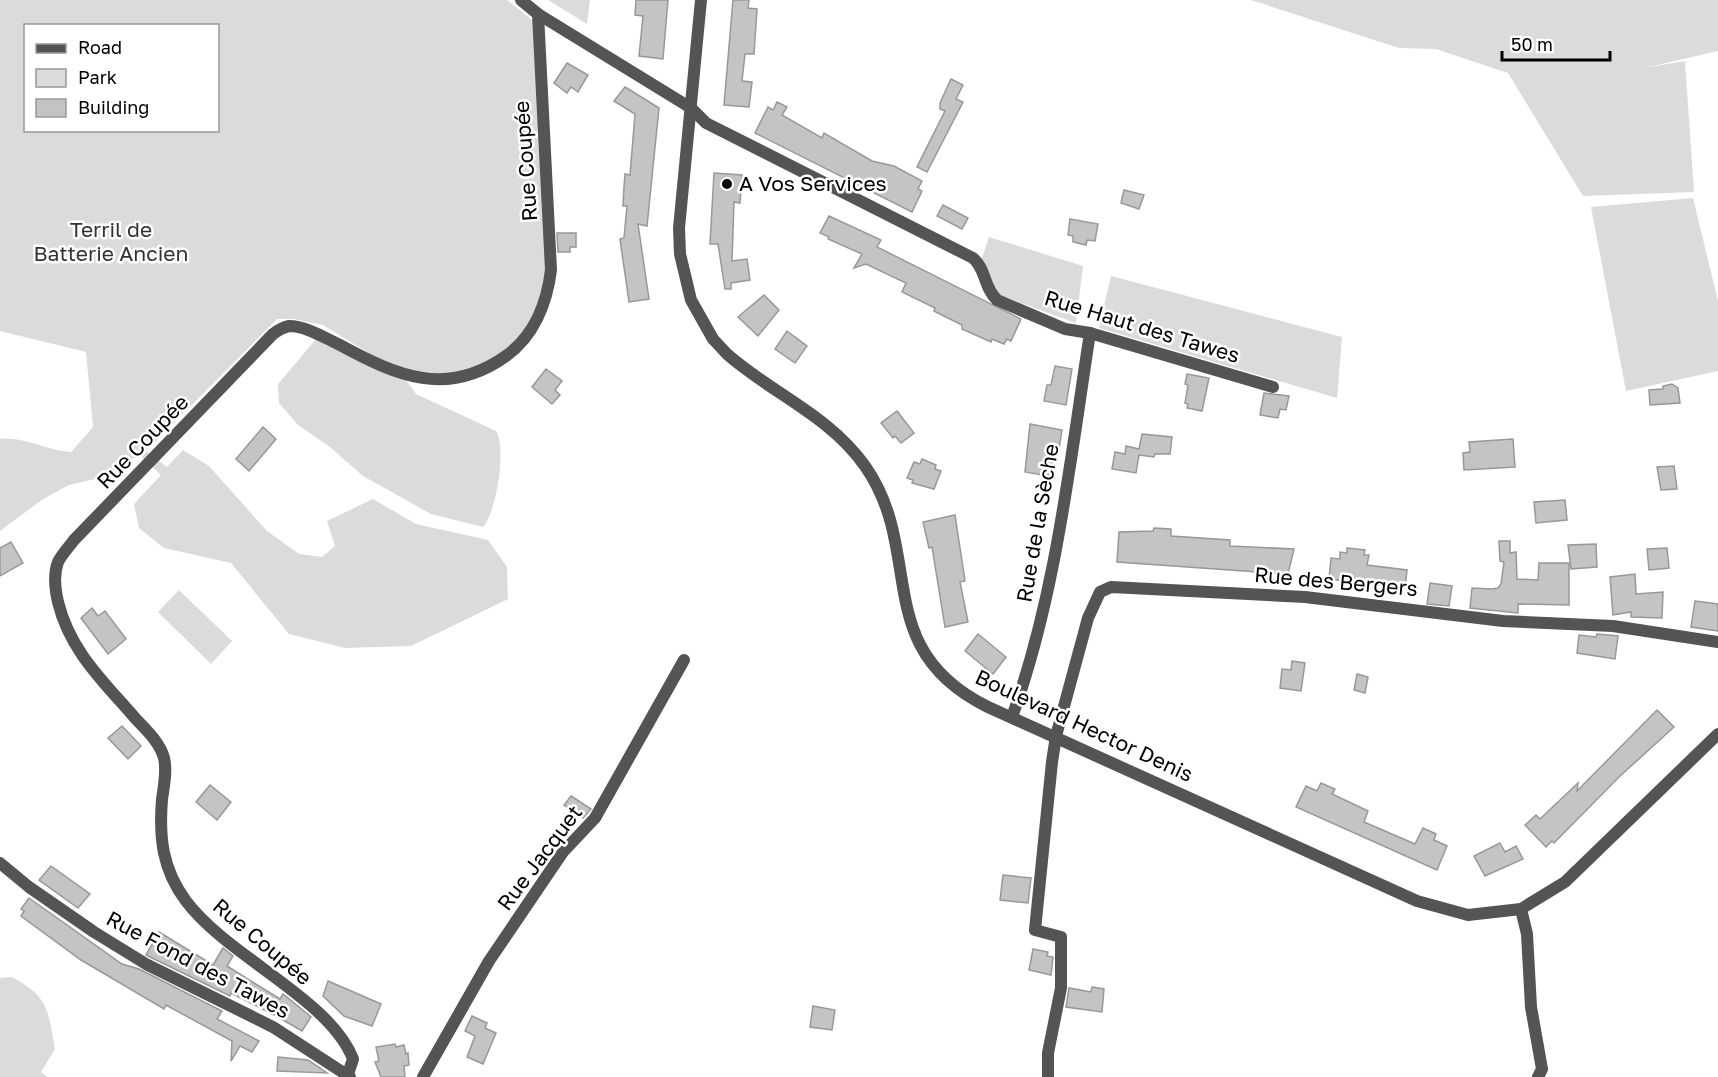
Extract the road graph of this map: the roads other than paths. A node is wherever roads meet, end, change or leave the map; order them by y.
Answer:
1 (520, 0) edge
2 (701, 0) edge
3 (538, 14) junction
4 (691, 108) junction
5 (1090, 333) junction
6 (1273, 387) dead end
7 (1718, 642) edge
8 (684, 660) dead end
9 (1012, 717) junction
10 (1718, 734) edge
11 (1056, 736) junction
12 (0, 863) edge
13 (1521, 909) junction
14 (349, 1076) edge
15 (423, 1077) edge
16 (1048, 1077) edge
17 (1538, 1077) edge

1 - 3 street, Rue Haut des Tawes
2 - 4 street, Boulevard Hector Denis
3 - 4 street, Rue Haut des Tawes
3 - 14 street, Rue Coupée
4 - 5 street, Rue Haut des Tawes
4 - 9 street, Boulevard Hector Denis
5 - 6 street, Rue Haut des Tawes
5 - 9 street, Rue de la Sèche
7 - 11 street, Rue des Bergers
8 - 15 street, Rue Jacquet
9 - 11 street, Boulevard Hector Denis
10 - 13 street, Boulevard Hector Denis
11 - 13 street, Boulevard Hector Denis
11 - 16 street
12 - 14 street, Rue Fond des Tawes
13 - 17 street

